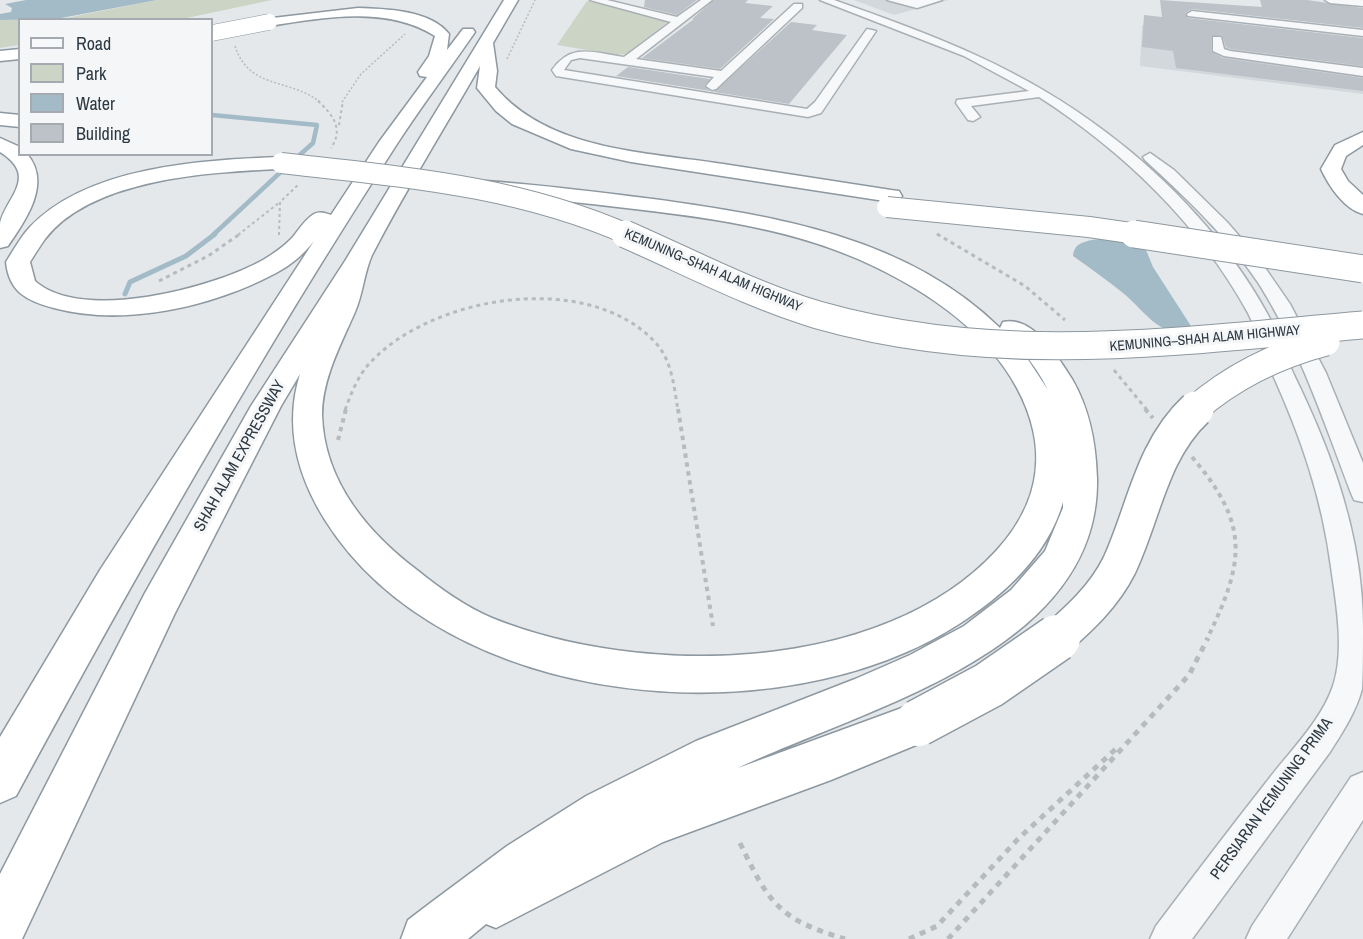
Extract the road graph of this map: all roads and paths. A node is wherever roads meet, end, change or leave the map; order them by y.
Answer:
1 (337, 0) edge
2 (511, 0) edge
3 (535, 0) edge
4 (595, 0) edge
5 (707, 0) edge
6 (825, 0) edge
7 (846, 0) edge
8 (938, 0) edge
9 (1330, 0) edge
10 (1363, 3) edge
11 (799, 6) dead end
12 (1192, 14) dead end
13 (384, 15) junction
14 (887, 15) edge
15 (263, 20) junction
16 (477, 20) dead end
17 (680, 21) junction
18 (213, 27) edge
19 (213, 33) edge
20 (1363, 33) edge
21 (236, 36) dead end
22 (1216, 39) dead end
23 (486, 43) junction
24 (18, 54) edge
25 (0, 56) edge
26 (627, 60) junction
27 (1363, 72) edge
28 (723, 75) junction
29 (1036, 94) junction
30 (423, 95) junction
31 (490, 96) junction
32 (702, 96) junction
33 (973, 117) dead end
34 (0, 119) edge
35 (18, 121) edge
36 (339, 126) junction
37 (0, 128) edge
38 (18, 131) edge
39 (1363, 138) edge
40 (0, 144) edge
41 (235, 146) dead end
42 (328, 151) dead end
43 (18, 153) edge
44 (213, 154) edge
45 (20, 156) edge
46 (288, 158) junction
47 (304, 179) dead end
48 (479, 180) junction
49 (667, 195) junction
50 (353, 197) junction
51 (740, 197) dead end
52 (781, 200) dead end
53 (280, 202) junction
54 (889, 202) junction
55 (1363, 207) edge
56 (930, 229) dead end
57 (0, 241) edge
58 (279, 244) dead end
59 (357, 261) junction
60 (1363, 269) edge
61 (152, 285) dead end
62 (1070, 325) dead end
63 (1363, 325) edge
64 (1363, 334) edge
65 (1109, 364) dead end
66 (1157, 422) dead end
67 (336, 450) dead end
68 (1188, 453) dead end
69 (1363, 494) edge
70 (713, 626) dead end
71 (1136, 731) junction
72 (0, 780) edge
73 (1363, 789) edge
74 (740, 843) dead end
75 (0, 928) edge
76 (428, 939) edge
77 (844, 939) edge
78 (909, 939) edge
79 (948, 939) edge
80 (1169, 939) edge
81 (1265, 939) edge

1 - 15 highway
2 - 23 highway, SHAH ALAM EXPRESSWAY
3 - 31 path
4 - 17 street
5 - 17 street
6 - 14 street, PERSIARAN KEMUNING PRIMA
7 - 14 street, PERSIARAN KEMUNING PRIMA
8 - 14 street
9 - 10 street
11 - 28 street
12 - 20 street
13 - 15 highway
13 - 30 highway
13 - 36 path
14 - 29 street, PERSIARAN KEMUNING PRIMA
14 - 32 street
14 - 69 street, PERSIARAN KEMUNING PRIMA
15 - 18 highway
15 - 19 highway, bridge
16 - 30 highway
17 - 26 street
21 - 36 path
22 - 27 street
23 - 31 highway
23 - 59 highway, SHAH ALAM EXPRESSWAY
24 - 25 highway
26 - 28 street
26 - 32 street
28 - 32 street
29 - 33 street
29 - 80 street, PERSIARAN KEMUNING PRIMA
30 - 50 highway
31 - 54 highway
34 - 35 highway
36 - 42 path
37 - 38 highway
39 - 55 highway
40 - 43 highway
41 - 46 highway, KEMUNING–SHAH ALAM HIGHWAY
44 - 46 highway, KEMUNING–SHAH ALAM HIGHWAY
45 - 57 highway
46 - 48 highway, KEMUNING–SHAH ALAM HIGHWAY, bridge
46 - 50 highway
47 - 53 path
48 - 49 highway, KEMUNING–SHAH ALAM HIGHWAY
48 - 59 highway
48 - 63 highway, KEMUNING–SHAH ALAM HIGHWAY, bridge
49 - 51 highway, KEMUNING–SHAH ALAM HIGHWAY
49 - 76 highway
50 - 72 highway
52 - 54 highway
53 - 58 path
53 - 61 path
54 - 60 highway, bridge
56 - 62 path
59 - 75 highway, SHAH ALAM EXPRESSWAY
64 - 76 highway, bridge
65 - 66 path
67 - 70 path
68 - 71 path
71 - 78 path
71 - 79 path
73 - 81 street
74 - 77 path

